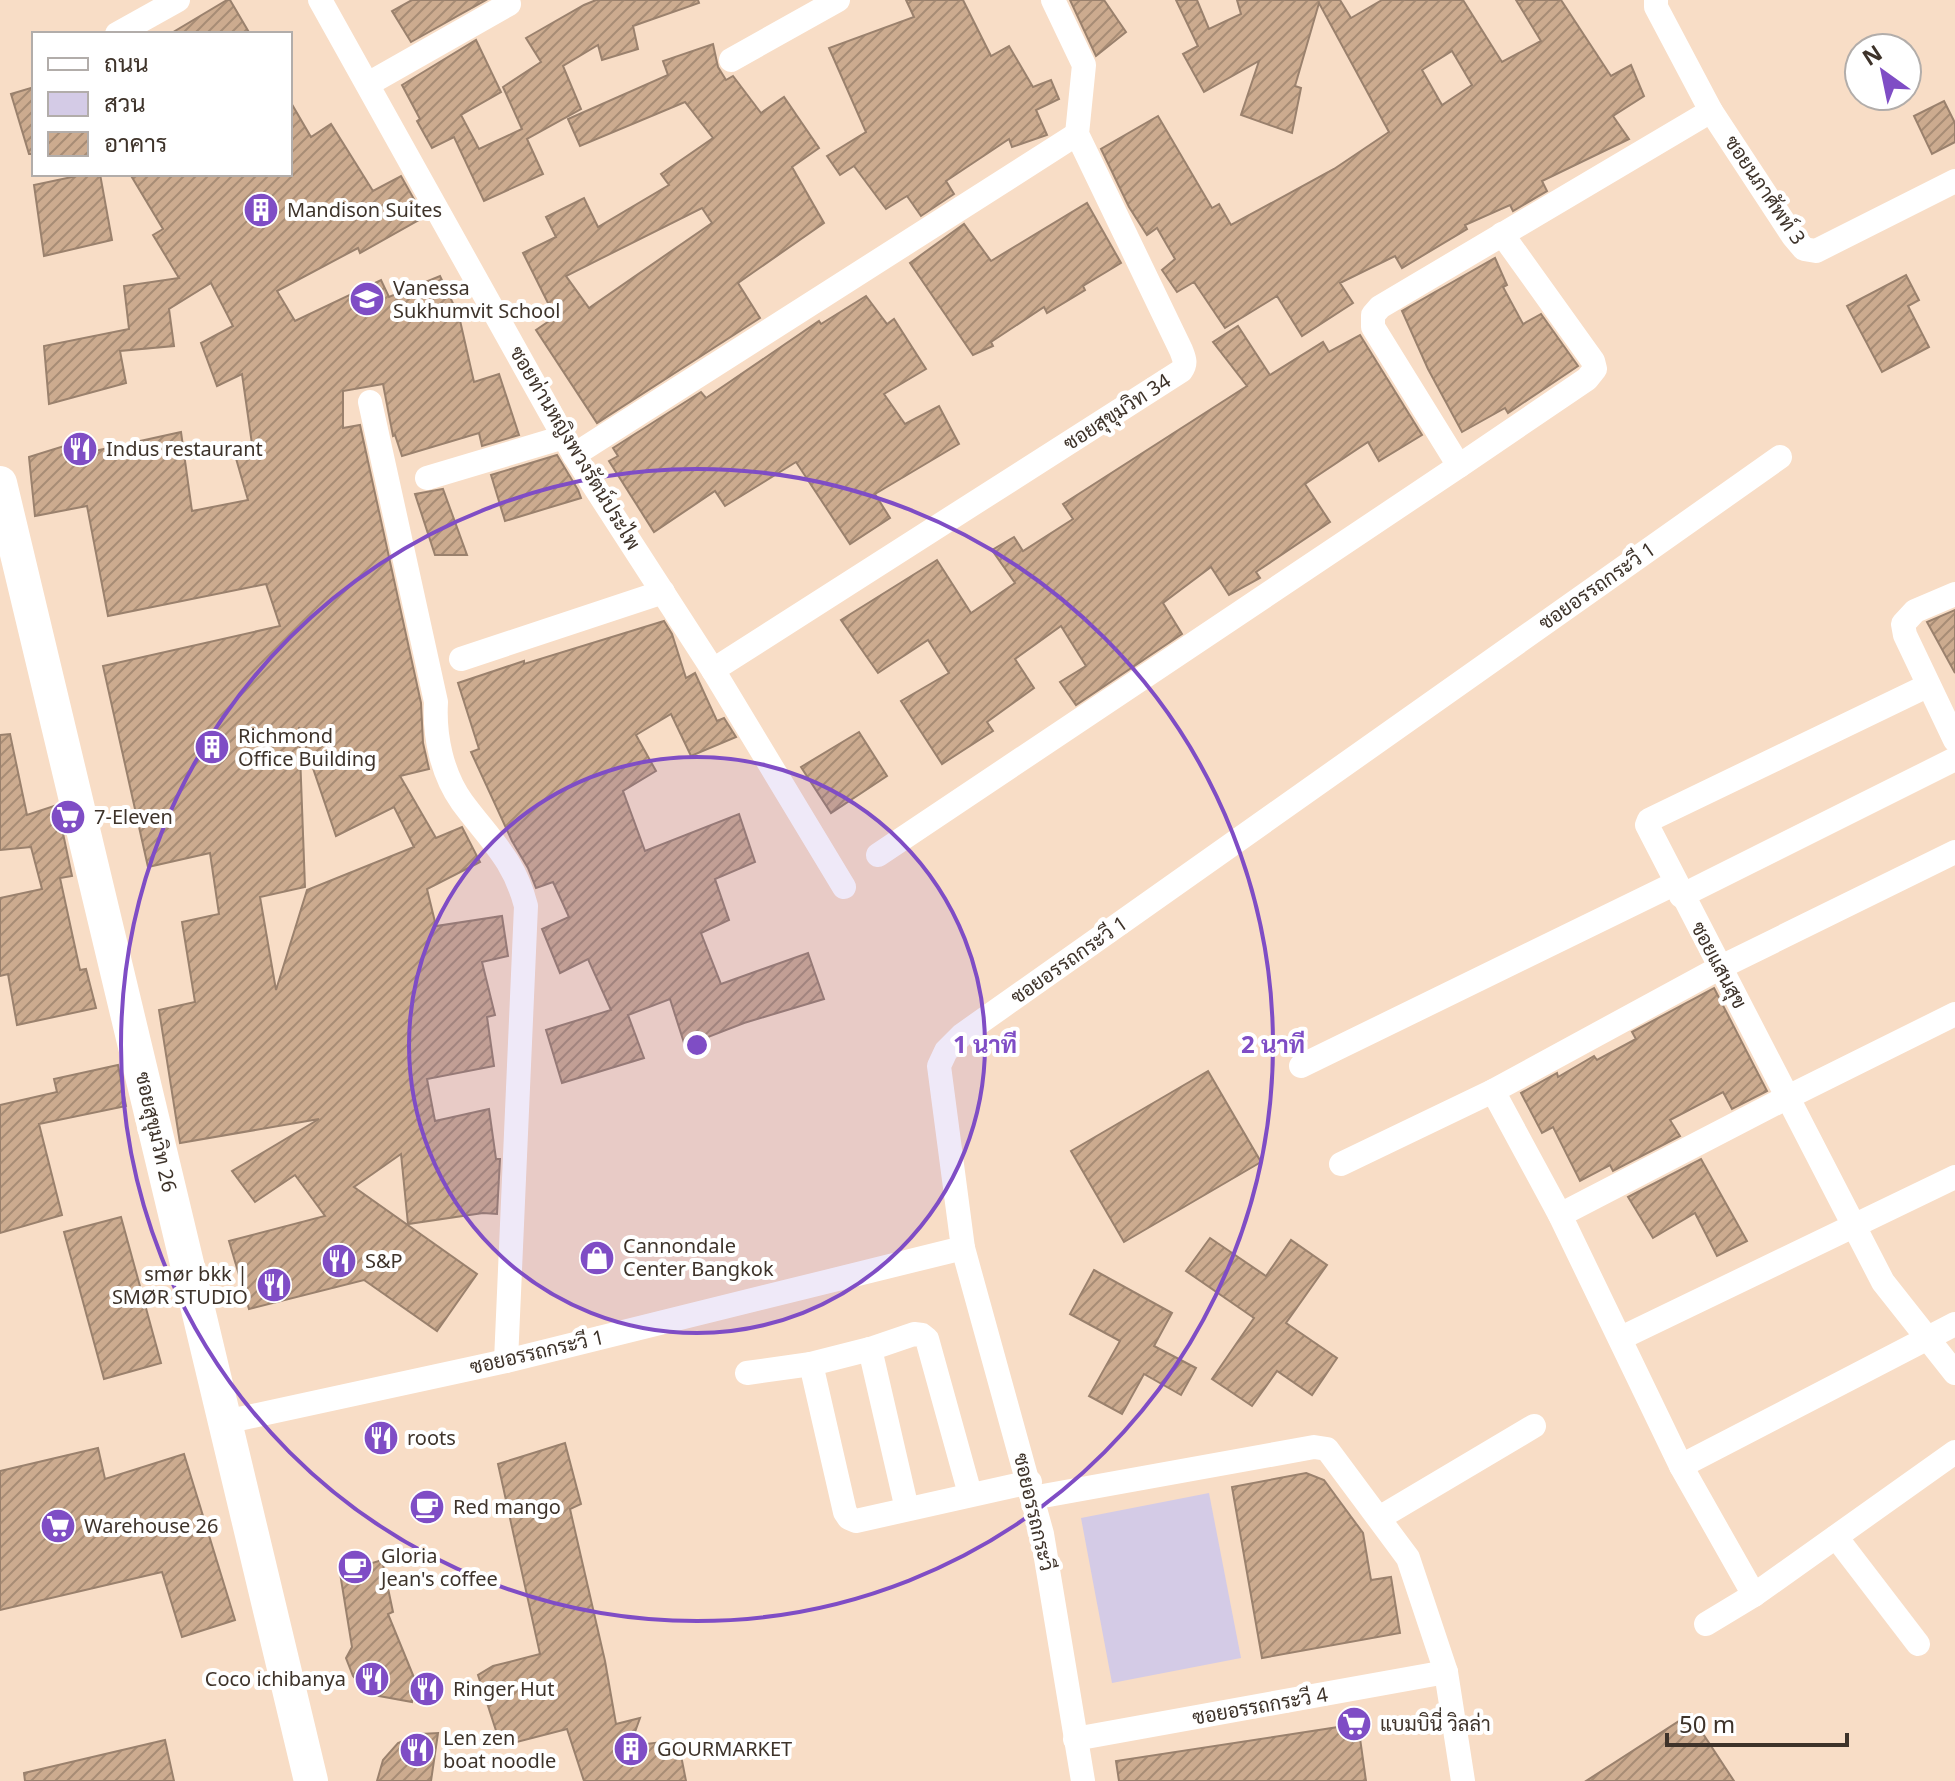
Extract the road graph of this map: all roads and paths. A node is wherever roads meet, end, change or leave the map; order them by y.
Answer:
1 (178, 0) edge
2 (838, 0) edge
3 (1053, 0) edge
4 (1656, 0) edge
5 (322, 1) edge
6 (509, 4) dead end
7 (121, 32) edge
8 (731, 60) dead end
9 (368, 84) junction
10 (1711, 111) junction
11 (1077, 134) junction
12 (1955, 181) edge
13 (1502, 234) junction
14 (370, 402) dead end
15 (569, 446) junction
16 (1780, 457) dead end
17 (1459, 466) junction
18 (427, 478) dead end
19 (0, 483) edge
20 (663, 592) junction
21 (1955, 594) edge
22 (461, 659) dead end
23 (713, 670) junction
24 (1927, 686) junction
25 (1955, 740) edge
26 (1955, 759) edge
27 (1955, 852) edge
28 (878, 855) dead end
29 (844, 887) dead end
30 (1679, 889) junction
31 (1721, 967) junction
32 (1955, 1014) edge
33 (1301, 1066) dead end
34 (1493, 1091) junction
35 (1786, 1098) junction
36 (1341, 1164) dead end
37 (1955, 1177) edge
38 (1560, 1215) junction
39 (1854, 1228) junction
40 (963, 1248) junction
41 (1955, 1324) edge
42 (1621, 1338) junction
43 (1927, 1338) junction
44 (870, 1349) junction
45 (506, 1361) junction
46 (811, 1364) junction
47 (747, 1373) dead end
48 (1955, 1373) edge
49 (225, 1422) junction
50 (1534, 1426) dead end
51 (1955, 1452) edge
52 (1681, 1466) junction
53 (1031, 1490) junction
54 (970, 1494) junction
55 (907, 1509) junction
56 (1379, 1518) junction
57 (1836, 1537) junction
58 (1754, 1595) junction
59 (1706, 1624) dead end
60 (1918, 1644) dead end
61 (1446, 1672) junction
62 (1075, 1739) junction
63 (311, 1781) edge
64 (1083, 1781) edge
65 (1463, 1781) edge

1 - 7 street
2 - 8 street
3 - 11 street
4 - 10 street
5 - 9 street, ซอยท่านหญิงพวงรัตน์ประไพ
6 - 9 street
9 - 15 street, ซอยท่านหญิงพวงรัตน์ประไพ
10 - 12 street, ซอยนภาศัพท์ 3
10 - 13 street
11 - 15 street
11 - 23 street, ซอยสุขุมวิท 34
13 - 17 street
13 - 17 street
14 - 45 street
15 - 18 street
15 - 20 street, ซอยท่านหญิงพวงรัตน์ประไพ
16 - 40 street, ซอยอรรถกระวี 1
17 - 28 street
19 - 49 street, ซอยสุขุมวิท 26
20 - 22 street
20 - 23 street, ซอยท่านหญิงพวงรัตน์ประไพ
21 - 24 street
23 - 29 street, ซอยท่านหญิงพวงรัตน์ประไพ
24 - 25 street
24 - 30 street, ซอยแสนสุข
26 - 30 street
27 - 31 street
30 - 31 street, ซอยแสนสุข
30 - 33 street
31 - 34 street
31 - 35 street, ซอยแสนสุข
32 - 35 street
34 - 36 street
34 - 38 street
35 - 38 street
35 - 39 street, ซอยแสนสุข
37 - 39 street
38 - 42 street
39 - 42 street
39 - 43 street, ซอยแสนสุข
40 - 45 street, ซอยอรรถกระวี 1
40 - 53 street, ซอยอรรถกระวี
41 - 43 street
42 - 52 street
43 - 48 street, ซอยแสนสุข
43 - 52 street
44 - 46 street
44 - 54 street
44 - 55 street
45 - 49 street, ซอยอรรถกระวี 1
46 - 47 street
46 - 55 street
49 - 63 street, ซอยสุขุมวิท 26
50 - 56 street
51 - 57 street
52 - 58 street
53 - 54 street
53 - 56 street
53 - 62 street, ซอยอรรถกระวี
54 - 55 street
56 - 61 street
57 - 58 street
57 - 60 street
58 - 59 street
61 - 62 street, ซอยอรรถกระวี 4
61 - 65 street
62 - 64 street, ซอยอรรถกระวี

